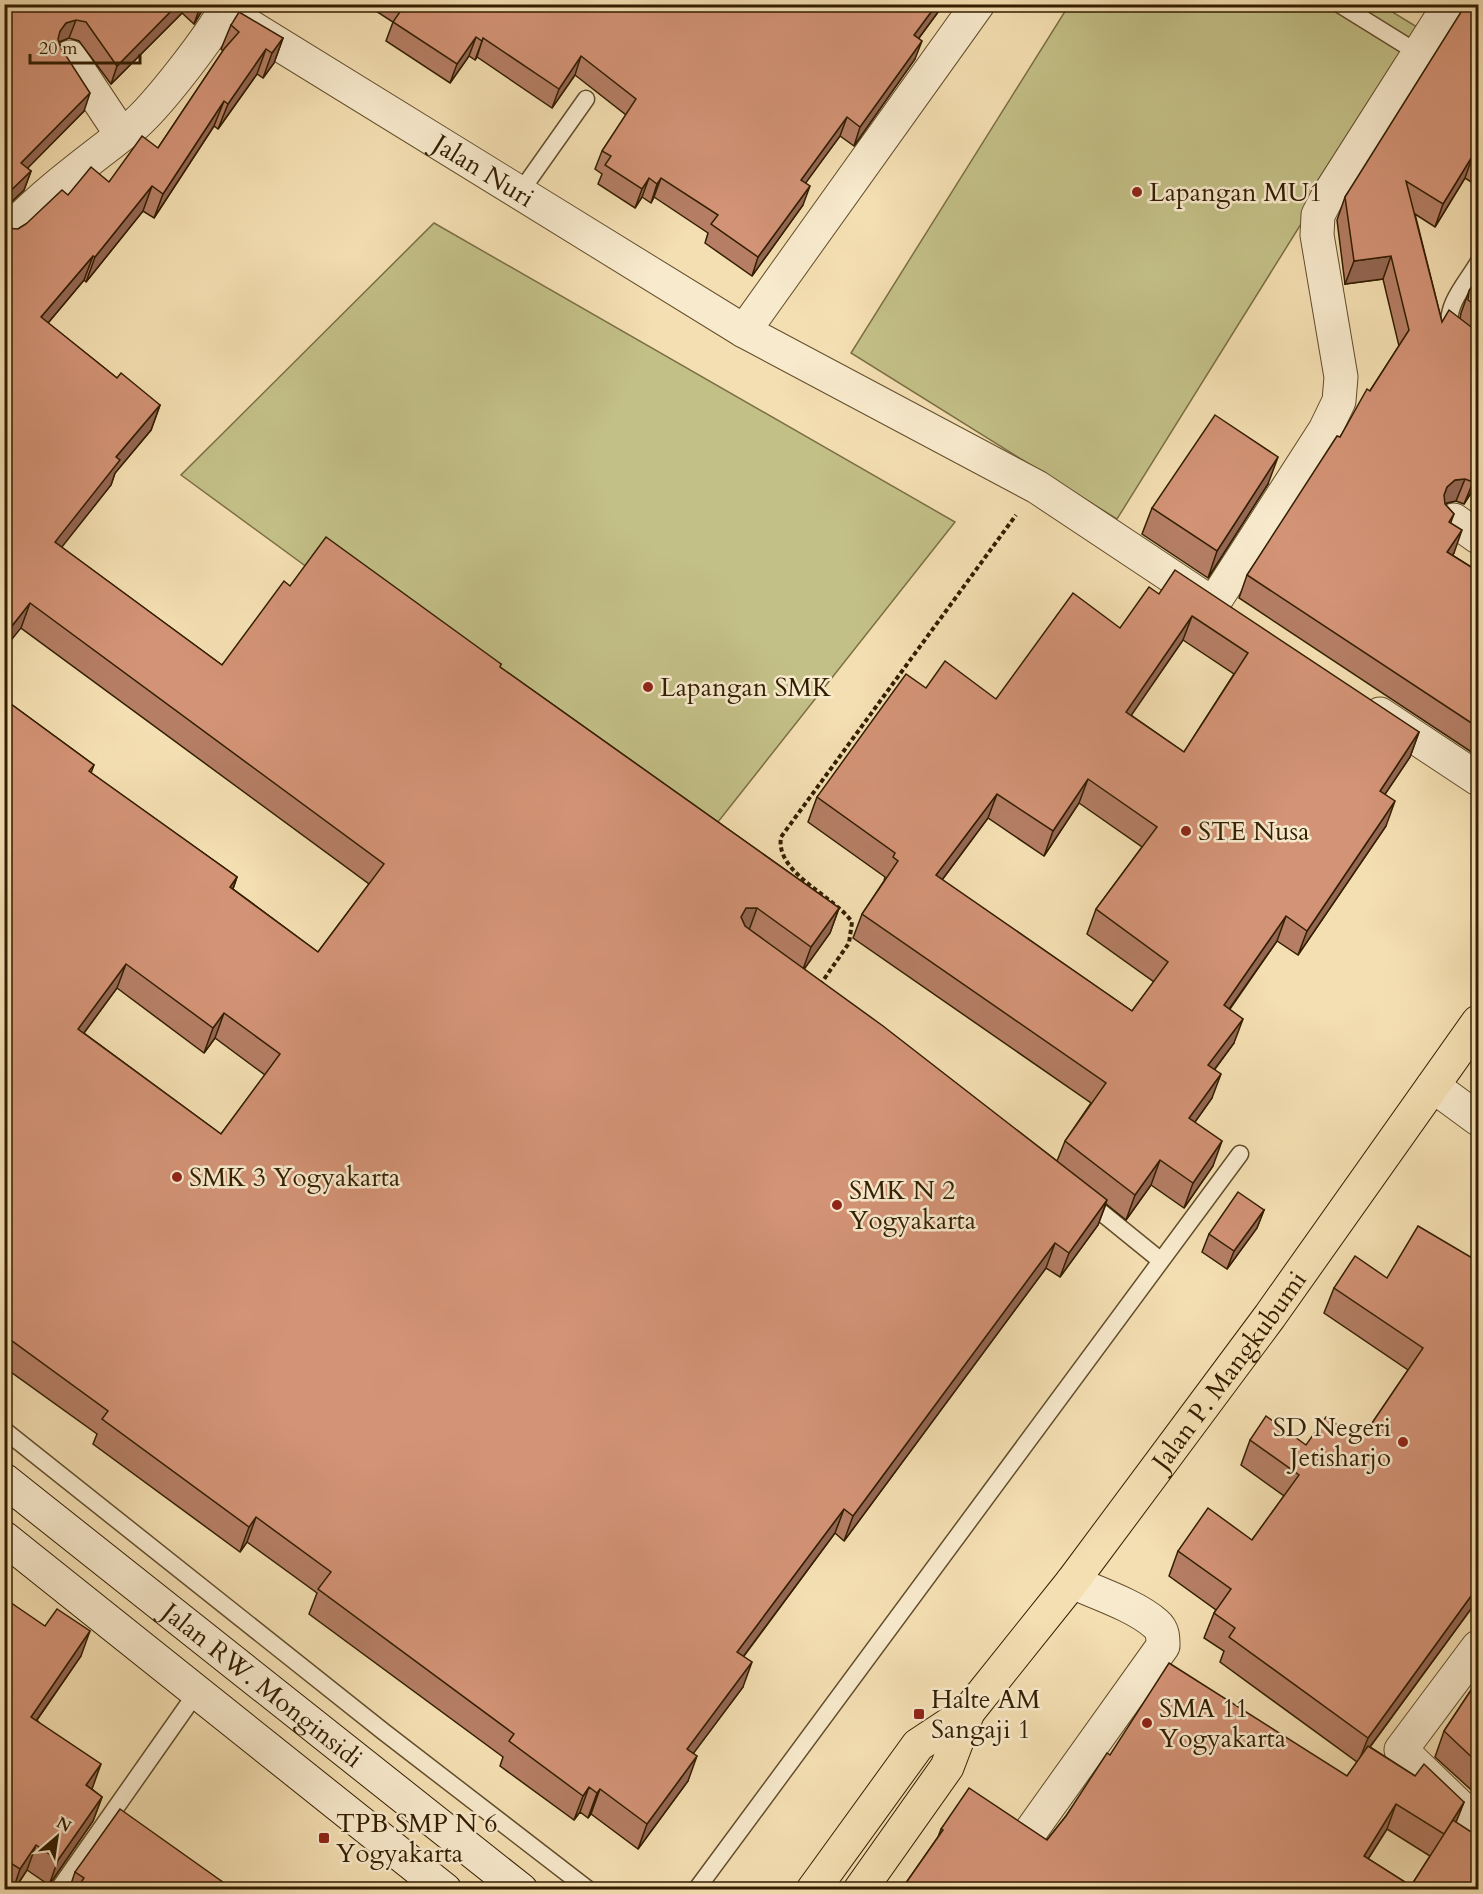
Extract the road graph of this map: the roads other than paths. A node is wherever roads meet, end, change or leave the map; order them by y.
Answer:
1 (978, 4) edge
2 (1339, 4) edge
3 (1450, 4) edge
4 (226, 8) edge
5 (1418, 53) junction
6 (70, 57) edge
7 (586, 99) dead end
8 (121, 134) junction
9 (521, 191) junction
10 (4, 236) edge
11 (1479, 263) edge
12 (744, 331) junction
13 (1479, 349) edge
14 (1213, 604) junction
15 (1243, 624) edge
16 (1351, 695) edge
17 (1479, 780) edge
18 (1479, 1022) edge
19 (1433, 1086) junction
20 (1479, 1119) edge
21 (1240, 1154) dead end
22 (1073, 1190) edge
23 (1160, 1260) junction
24 (4, 1430) edge
25 (4, 1480) edge
26 (5, 1541) edge
27 (1072, 1582) junction
28 (1479, 1647) edge
29 (251, 1673) junction
30 (197, 1692) junction
31 (968, 1712) junction
32 (223, 1714) junction
33 (1479, 1824) edge
34 (1028, 1835) edge
35 (58, 1890) edge
36 (445, 1890) edge
37 (521, 1890) edge
38 (589, 1890) edge
39 (696, 1890) edge
40 (813, 1890) edge
41 (860, 1890) edge

1 - 12 street
2 - 5 lane
3 - 5 street
4 - 8 street
4 - 9 street, Jalan Nuri
5 - 14 street
6 - 8 street
7 - 9 lane
8 - 10 street
9 - 12 street, Jalan Nuri
11 - 13 lane
12 - 14 street, Jalan Nuri
14 - 15 street, Jalan Nuri
16 - 17 street
18 - 19 main road, Jalan P. Mangkubumi
19 - 20 street
19 - 27 main road, Jalan P. Mangkubumi
21 - 23 lane
22 - 23 lane
23 - 39 lane
24 - 38 lane
25 - 29 street, Jalan RW. Monginsidi
26 - 30 street, Jalan RW. Monginsidi
27 - 31 main road, Jalan P. Mangkubumi
27 - 34 street
28 - 33 street
29 - 32 street
29 - 37 street, Jalan RW. Monginsidi
30 - 32 street, Jalan RW. Monginsidi
30 - 35 lane
31 - 40 main road, Jalan P. Mangkubumi
31 - 41 main road, Jalan P. Mangkubumi
32 - 36 street, Jalan RW. Monginsidi

